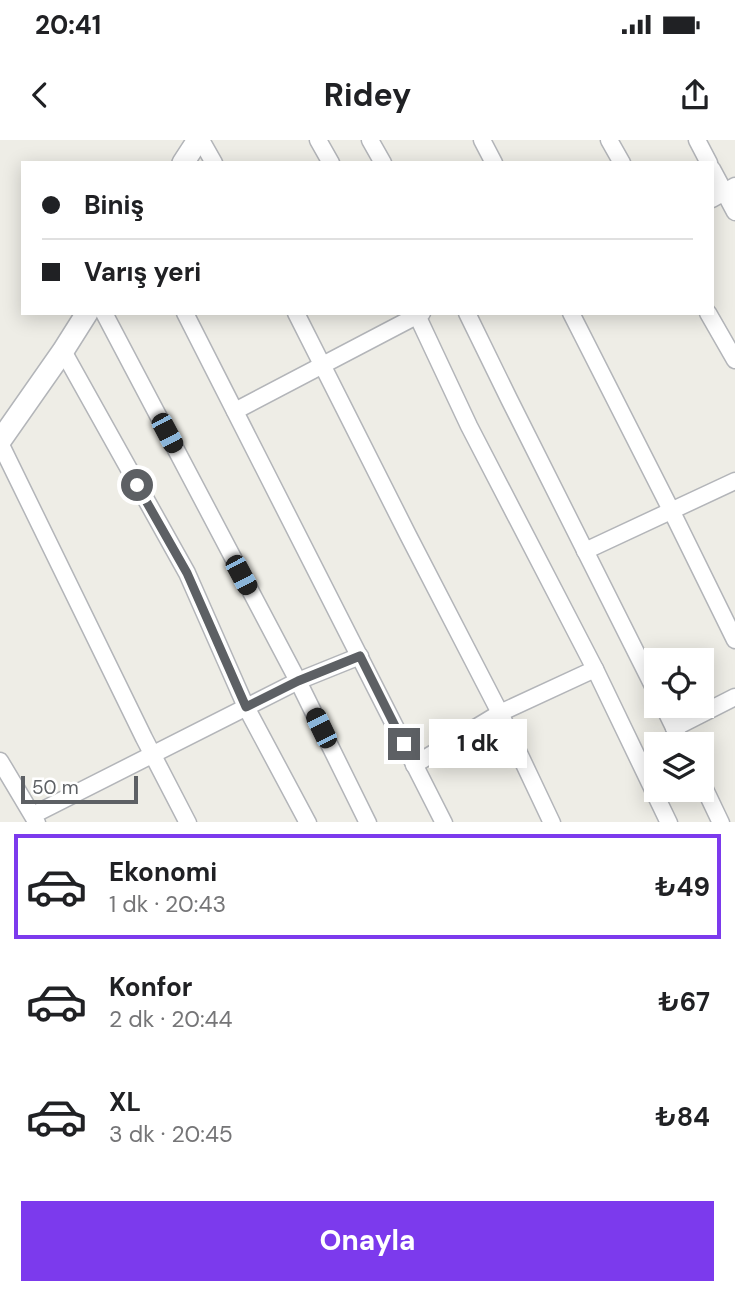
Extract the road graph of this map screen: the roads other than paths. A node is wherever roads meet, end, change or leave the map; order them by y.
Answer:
1 (200, 140) edge
2 (318, 140) edge
3 (370, 140) edge
4 (482, 140) edge
5 (609, 140) edge
6 (697, 140) edge
7 (184, 161) edge
8 (213, 161) edge
9 (330, 161) edge
10 (382, 161) edge
11 (493, 161) edge
12 (621, 161) edge
13 (708, 161) edge
14 (714, 173) edge
15 (724, 192) edge
16 (735, 212) edge
17 (86, 315) edge
18 (105, 315) edge
19 (186, 315) edge
20 (297, 315) edge
21 (416, 315) edge
22 (418, 315) edge
23 (468, 315) edge
24 (572, 315) edge
25 (709, 315) edge
26 (63, 351) junction
27 (735, 360) edge
28 (323, 366) junction
29 (235, 411) junction
30 (0, 442) edge
31 (735, 481) edge
32 (671, 510) junction
33 (585, 551) junction
34 (735, 640) edge
35 (360, 656) junction
36 (644, 668) edge
37 (595, 669) junction
38 (298, 681) junction
39 (735, 697) edge
40 (246, 707) junction
41 (500, 713) junction
42 (669, 718) edge
43 (674, 728) junction
44 (676, 732) edge
45 (152, 754) junction
46 (0, 761) edge
47 (414, 765) junction
48 (711, 802) edge
49 (35, 819) edge
50 (188, 822) edge
51 (308, 822) edge
52 (368, 822) edge
53 (444, 822) edge
54 (552, 822) edge
55 (669, 822) edge
56 (721, 822) edge

1 - 7 street
1 - 8 street
2 - 9 street
3 - 10 street
4 - 11 street
5 - 12 street
6 - 13 street
14 - 15 street
15 - 16 street
17 - 26 street
18 - 38 street
19 - 29 street
20 - 28 street
21 - 28 street
22 - 37 street
23 - 33 street
24 - 32 street
25 - 27 street
26 - 30 street
26 - 40 street
28 - 29 street
28 - 41 street
29 - 35 street
30 - 45 street
31 - 32 street
32 - 33 street
32 - 34 street
33 - 36 street
35 - 38 street
35 - 47 street
37 - 41 street
37 - 55 street
38 - 40 street
38 - 52 street
39 - 43 street
40 - 45 street
40 - 51 street
41 - 47 street
41 - 54 street
42 - 43 street
43 - 44 street
45 - 49 street
45 - 50 street
46 - 49 street
47 - 53 street
48 - 56 street

